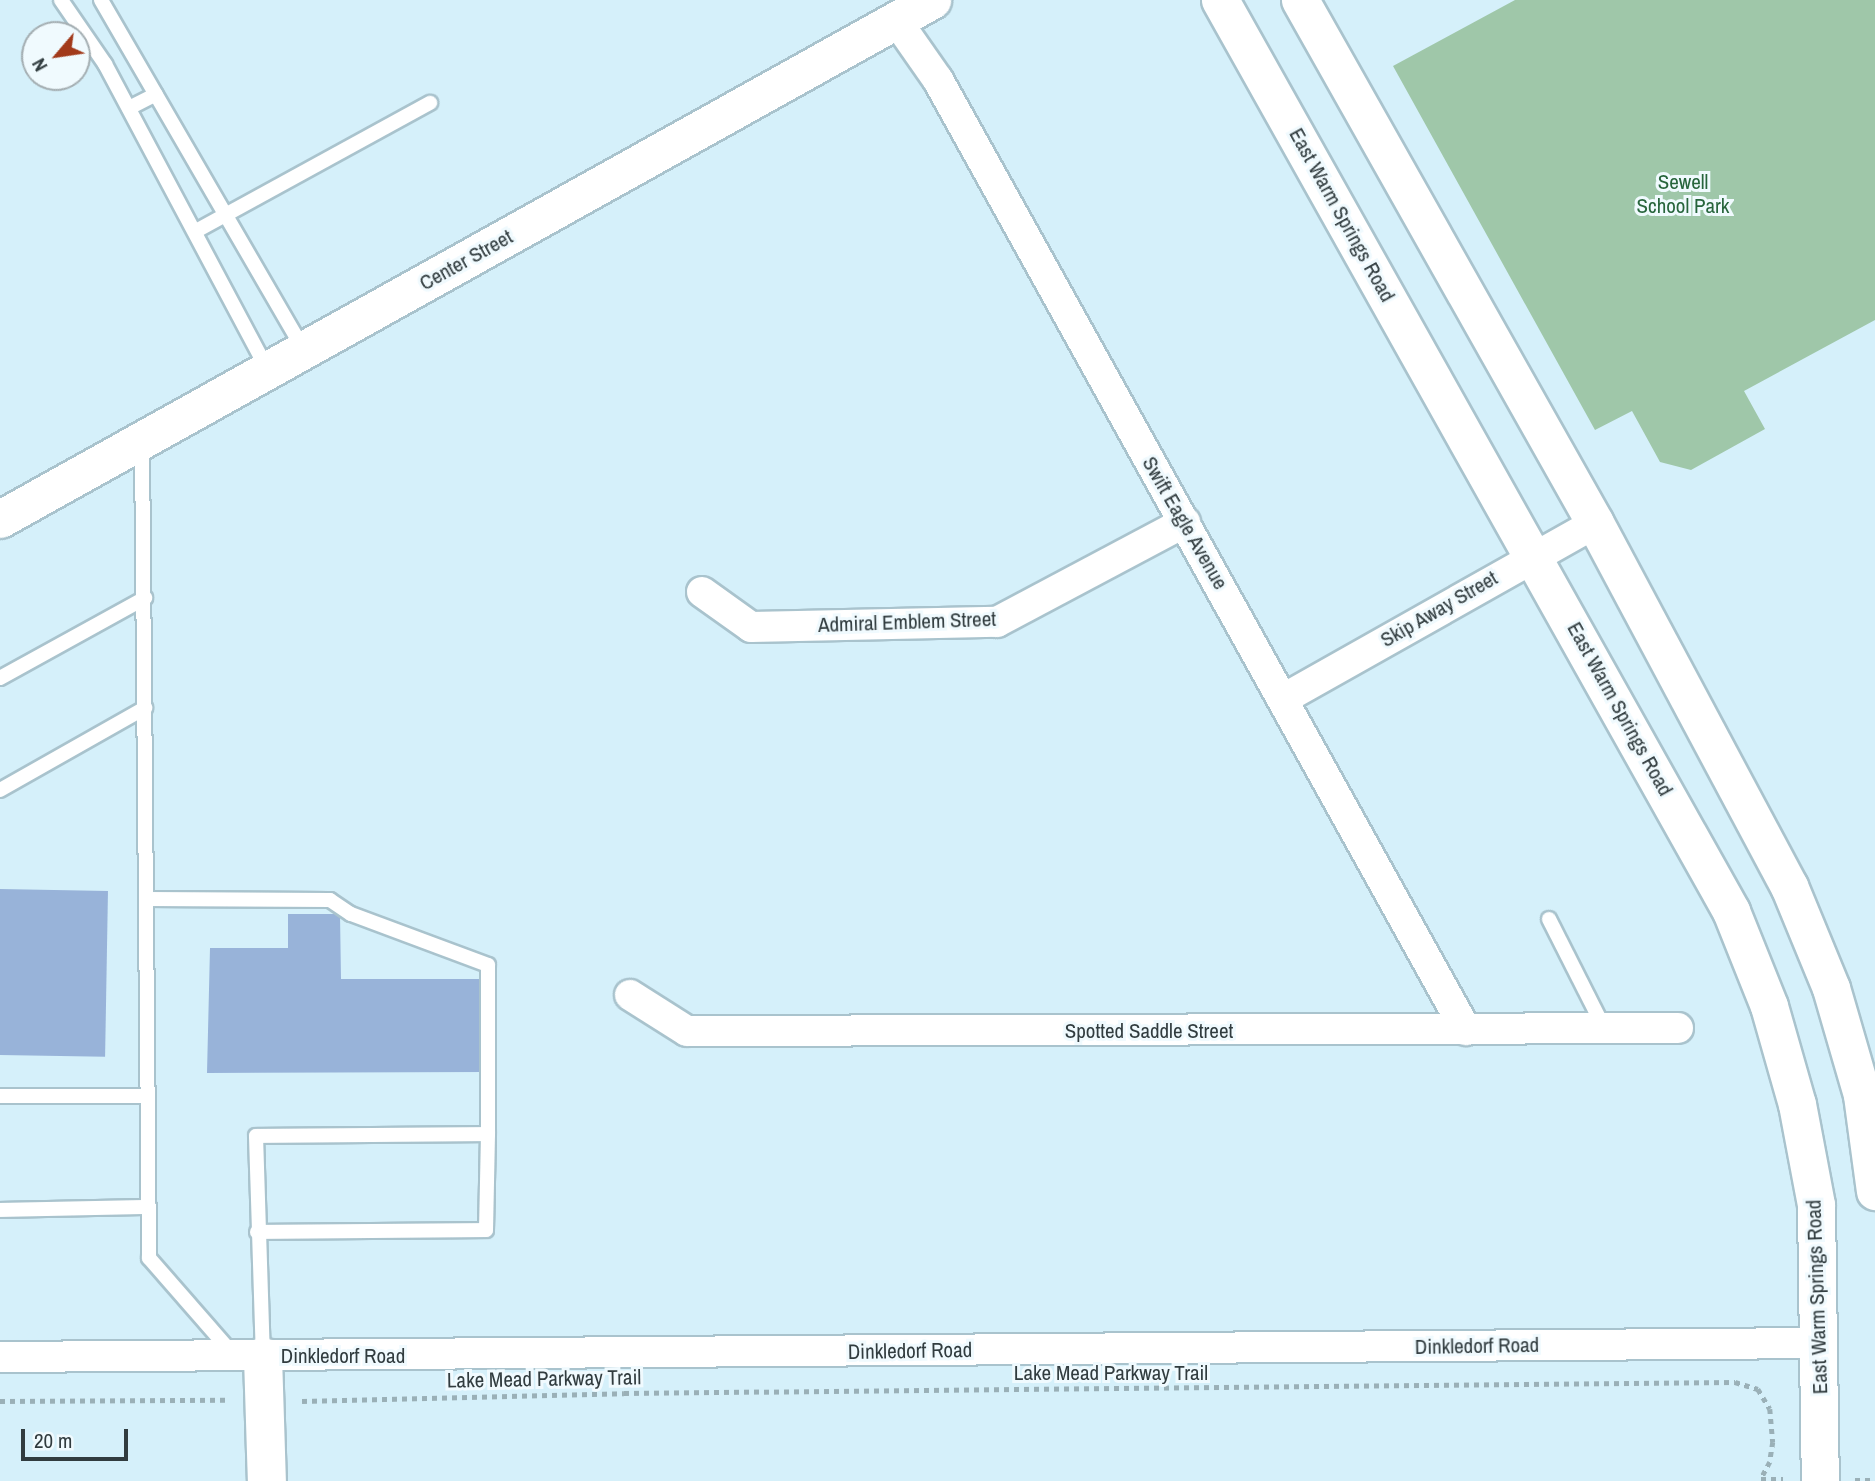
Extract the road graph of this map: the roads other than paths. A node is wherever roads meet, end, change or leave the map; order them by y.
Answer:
1 (61, 0) edge
2 (100, 0) edge
3 (932, 0) edge
4 (1220, 0) edge
5 (1300, 0) edge
6 (892, 15) junction
7 (156, 94) junction
8 (430, 103) dead end
9 (129, 108) junction
10 (224, 215) junction
11 (196, 231) junction
12 (304, 350) junction
13 (268, 370) junction
14 (142, 441) junction
15 (0, 519) edge
16 (1185, 522) junction
17 (1595, 523) junction
18 (1534, 556) junction
19 (702, 592) dead end
20 (145, 598) junction
21 (0, 678) edge
22 (1285, 698) junction
23 (145, 708) junction
24 (0, 790) edge
25 (147, 899) junction
26 (1549, 919) dead end
27 (630, 995) dead end
28 (1604, 1028) junction
29 (1678, 1028) dead end
30 (1466, 1030) junction
31 (0, 1096) edge
32 (148, 1096) junction
33 (488, 1134) junction
34 (1875, 1192) edge
35 (149, 1207) junction
36 (0, 1210) edge
37 (257, 1232) junction
38 (1819, 1343) junction
39 (0, 1357) edge
40 (249, 1357) junction
41 (1820, 1480) edge
42 (267, 1481) edge

1 - 9 lane
2 - 7 lane
3 - 6 street, Center Street
4 - 18 street, East Warm Springs Road
5 - 17 street
6 - 12 street, Center Street
6 - 16 street, Swift Eagle Avenue
7 - 9 lane
7 - 10 lane
8 - 10 lane
9 - 11 lane
10 - 11 lane
10 - 12 lane
11 - 13 lane
12 - 13 street, Center Street
13 - 14 street, Center Street
14 - 15 street, Center Street
14 - 20 lane
16 - 19 street, Admiral Emblem Street
16 - 22 street, Swift Eagle Avenue
17 - 18 street, Skip Away Street
17 - 34 street
18 - 22 street, Skip Away Street
18 - 38 street, East Warm Springs Road
20 - 21 lane
20 - 23 lane
22 - 30 street, Swift Eagle Avenue
23 - 24 lane
23 - 25 lane
25 - 32 lane
25 - 33 lane
26 - 28 lane
27 - 30 street, Spotted Saddle Street
28 - 29 street, Spotted Saddle Street
28 - 30 street, Spotted Saddle Street
31 - 32 lane
32 - 35 lane
33 - 37 lane
33 - 37 lane
35 - 36 lane
35 - 40 lane
37 - 40 lane
38 - 40 street, Dinkledorf Road
38 - 41 street, East Warm Springs Road
39 - 40 street, Dinkledorf Road
40 - 42 main road

